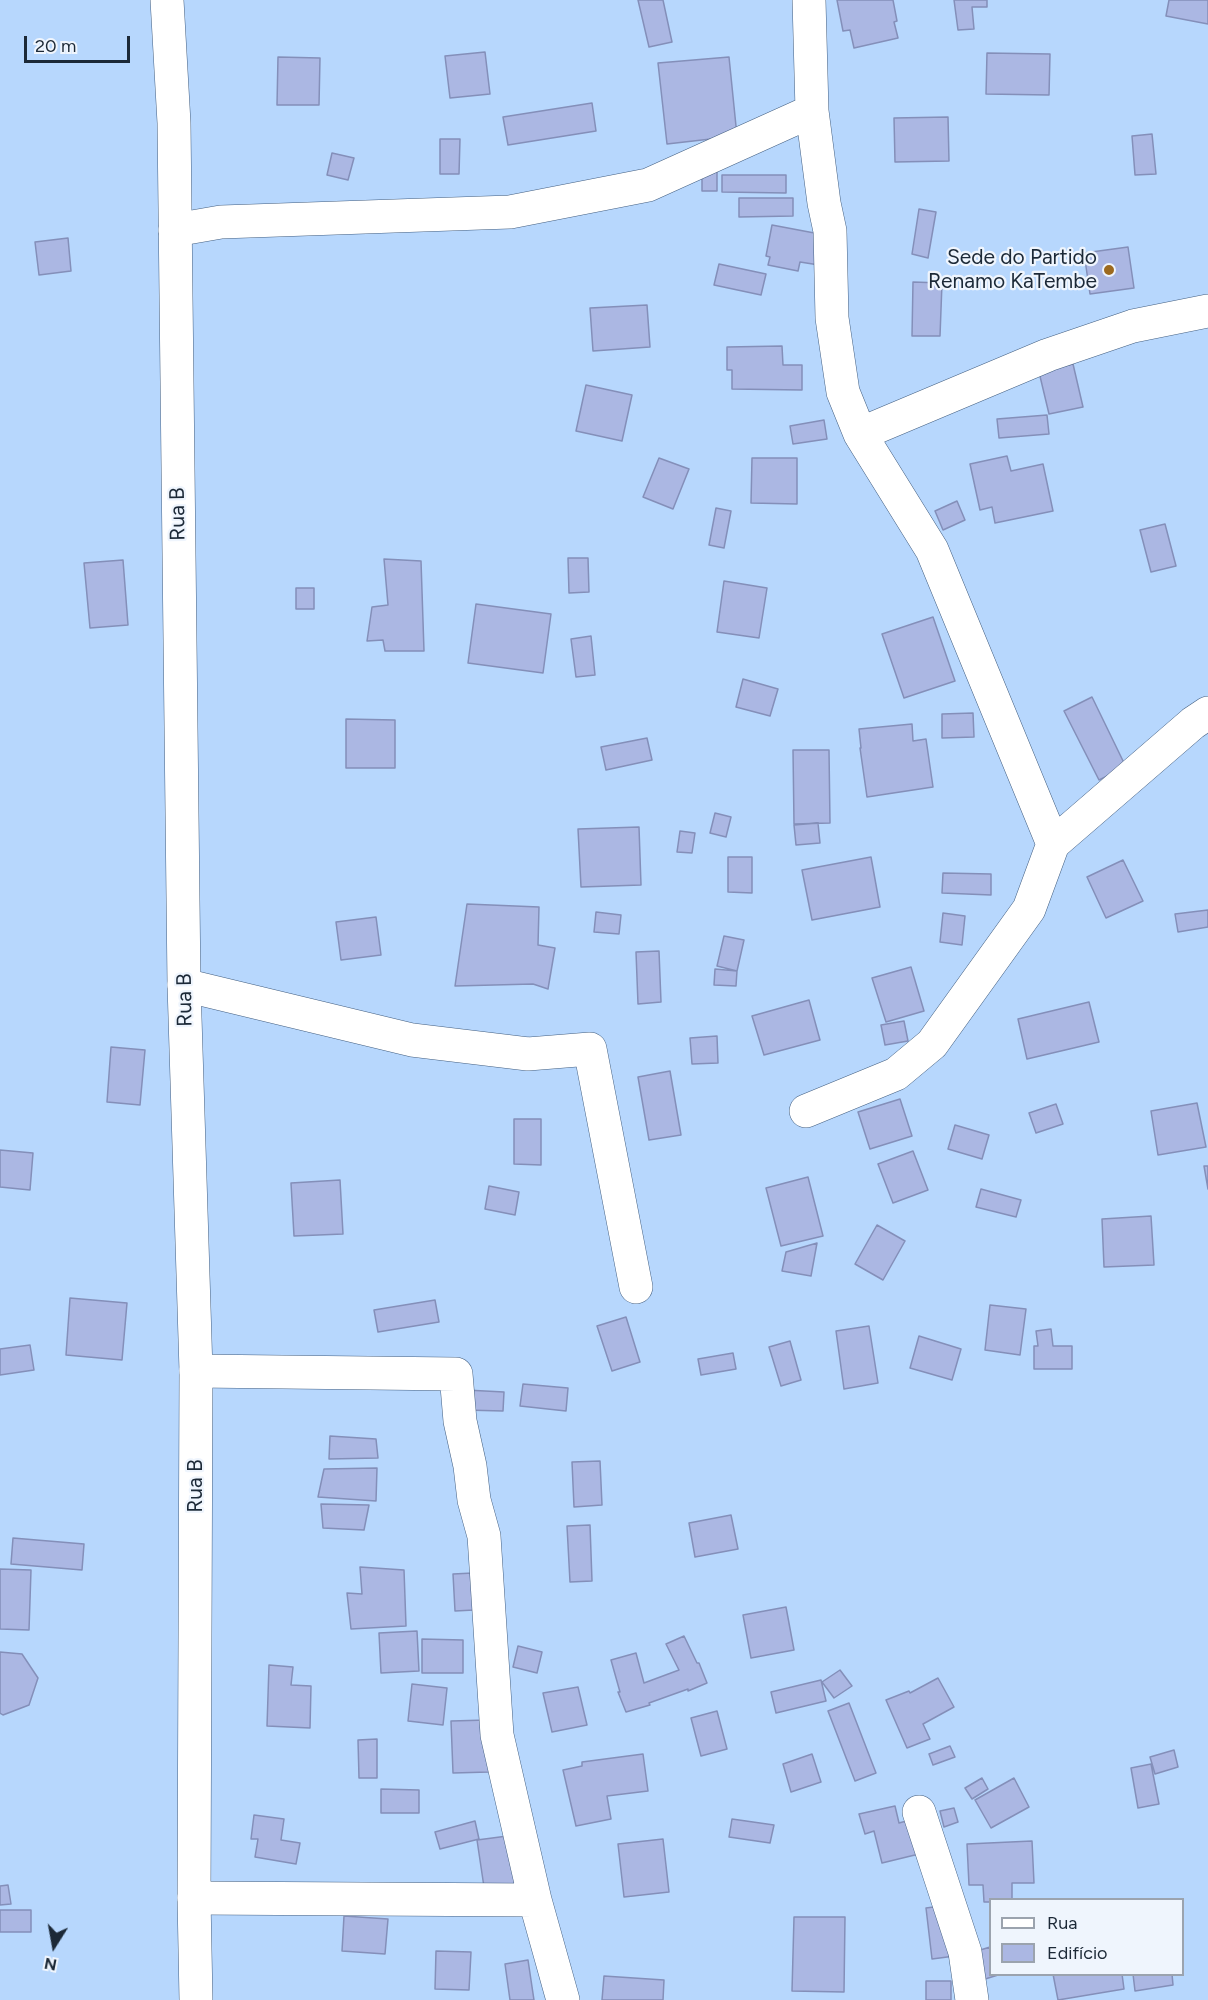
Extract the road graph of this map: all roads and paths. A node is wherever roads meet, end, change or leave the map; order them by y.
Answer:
1 (167, 0) edge
2 (809, 0) edge
3 (812, 111) junction
4 (175, 230) junction
5 (1208, 311) edge
6 (860, 434) junction
7 (1208, 713) edge
8 (1053, 844) junction
9 (184, 985) junction
10 (806, 1111) dead end
11 (636, 1287) dead end
12 (196, 1371) junction
13 (919, 1812) dead end
14 (194, 1898) junction
15 (535, 1900) junction
16 (196, 2000) edge
17 (563, 2000) edge
18 (972, 2000) edge

1 - 4 street, Rua B
2 - 3 street
3 - 4 street
3 - 6 street
4 - 9 street, Rua B
5 - 6 street
6 - 8 street
7 - 8 street
8 - 10 street
9 - 11 street
9 - 12 street, Rua B
12 - 14 street, Rua B
12 - 15 street
13 - 18 street
14 - 15 street
14 - 16 street, Rua B
15 - 17 street

